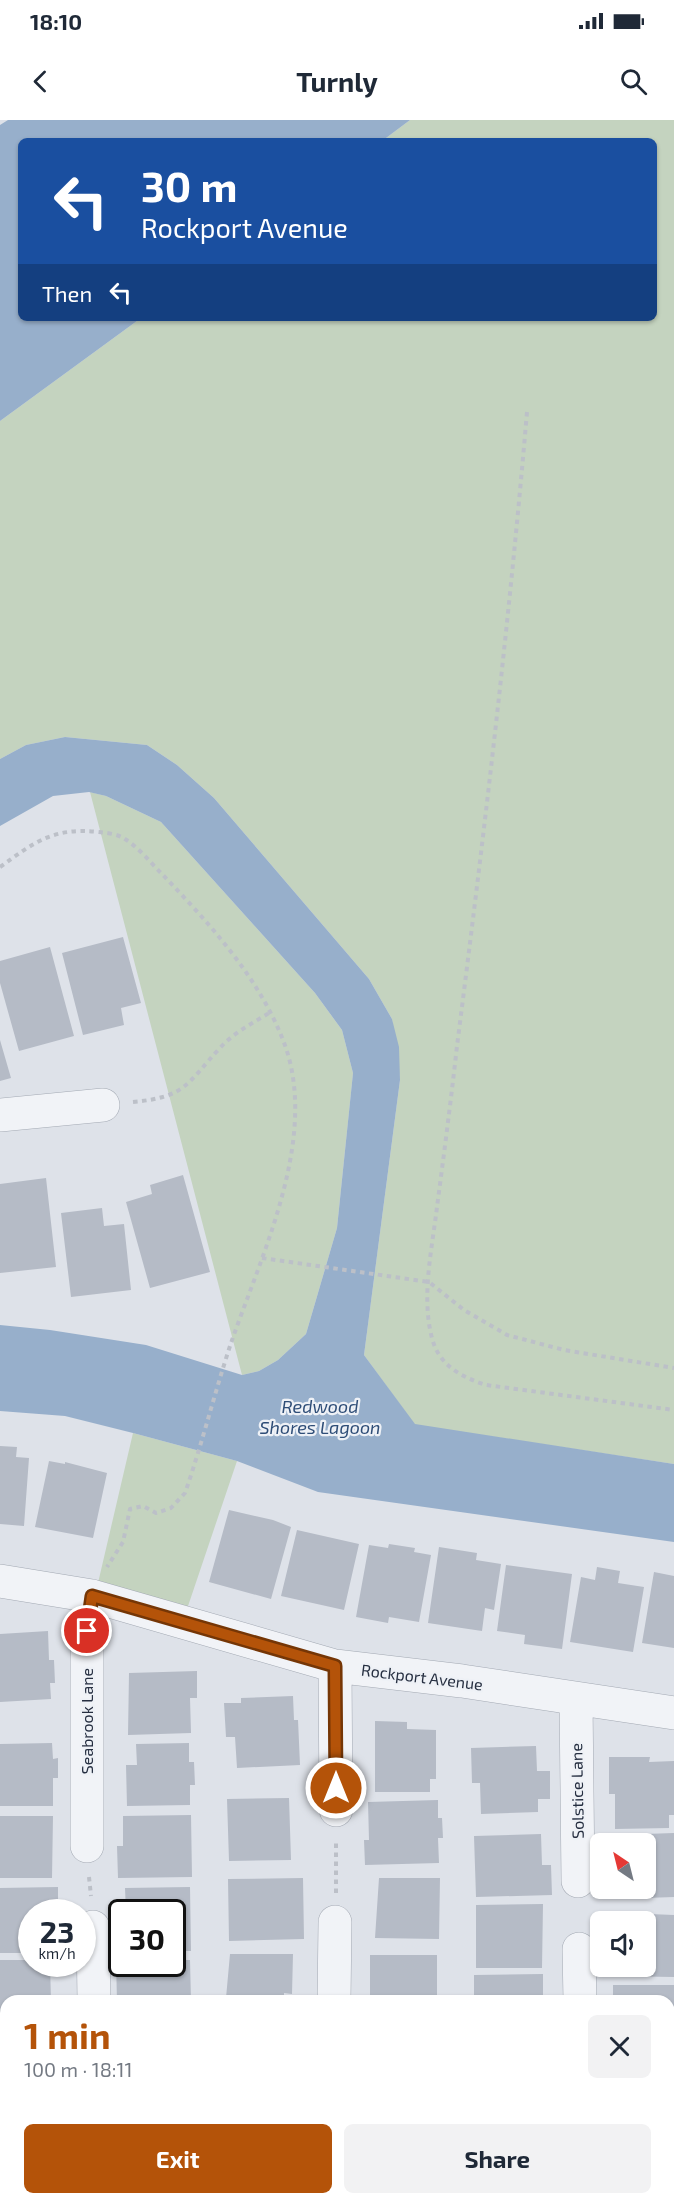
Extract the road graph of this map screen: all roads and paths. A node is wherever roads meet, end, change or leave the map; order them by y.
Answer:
1 (527, 412) dead end
2 (0, 867) edge
3 (269, 1012) junction
4 (103, 1105) joint
5 (0, 1115) edge
6 (262, 1258) junction
7 (429, 1282) junction
8 (674, 1368) edge
9 (674, 1410) edge
10 (0, 1581) edge
11 (92, 1596) junction
12 (335, 1666) junction
13 (576, 1700) junction
14 (674, 1713) edge
15 (336, 1810) joint
16 (87, 1846) joint
17 (578, 1881) dead end
18 (91, 1899) edge
19 (335, 1922) joint
20 (579, 1949) dead end
21 (94, 1977) edge
22 (94, 1995) edge
23 (334, 1995) edge
24 (580, 1995) edge

1 - 7 path
2 - 3 path
3 - 4 path
3 - 6 path
4 - 5 street
6 - 7 path
6 - 11 path
7 - 8 path
7 - 9 path
10 - 11 street, Rockport Avenue
11 - 12 street, Rockport Avenue
11 - 16 street, Seabrook Lane
12 - 13 street, Rockport Avenue
12 - 15 street
13 - 14 street, Rockport Avenue
13 - 17 street, Solstice Lane
15 - 19 path
16 - 18 path
19 - 23 street
20 - 24 street
21 - 22 street

